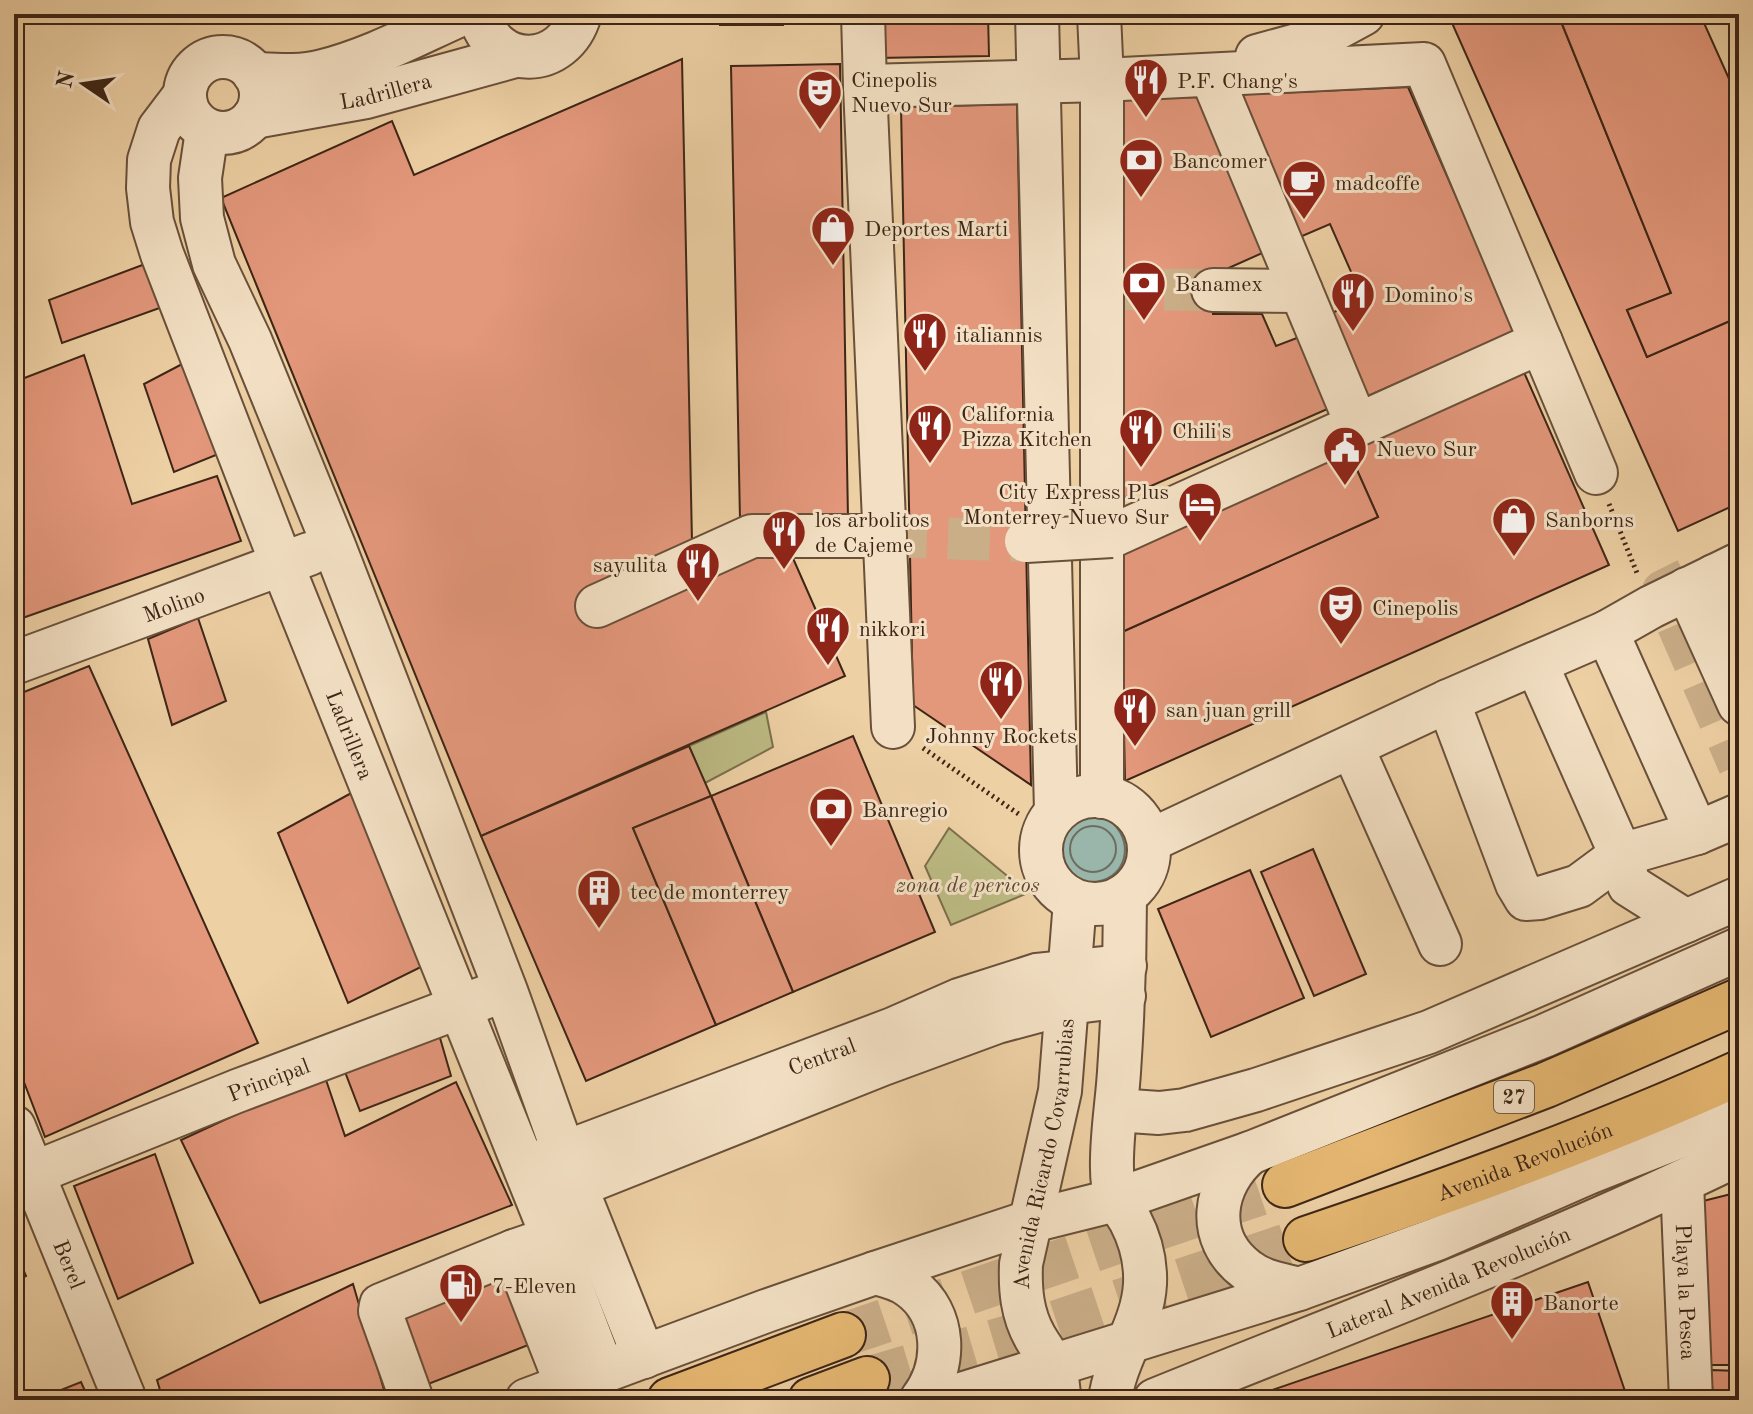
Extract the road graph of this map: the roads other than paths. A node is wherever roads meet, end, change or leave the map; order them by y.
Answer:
1 (462, 14) edge
2 (479, 14) edge
3 (580, 14) edge
4 (863, 14) edge
5 (1037, 14) edge
6 (1099, 14) edge
7 (1363, 14) edge
8 (515, 56) junction
9 (1228, 67) junction
10 (254, 74) junction
11 (1102, 80) junction
12 (1038, 82) junction
13 (865, 86) junction
14 (322, 89) junction
15 (184, 96) junction
16 (254, 117) junction
17 (207, 131) junction
18 (1213, 290) tunnel mouth
19 (1301, 291) junction
20 (1541, 342) junction
21 (1357, 425) junction
22 (1596, 473) road end
23 (885, 536) junction
24 (1026, 541) tunnel mouth
25 (334, 546) junction
26 (281, 562) junction
27 (1698, 584) edge
28 (597, 606) dead end
29 (1739, 631) edge
30 (1607, 632) junction
31 (14, 663) edge
32 (1536, 663) junction
33 (1448, 701) junction
34 (1739, 704) edge
35 (893, 727) road end
36 (1352, 747) junction
37 (1102, 797) junction
38 (1739, 815) edge
39 (1050, 822) junction
40 (1697, 833) junction
41 (1149, 841) junction
42 (1621, 855) junction
43 (1579, 886) junction
44 (1125, 896) junction
45 (1739, 898) edge
46 (1075, 901) junction
47 (1686, 921) junction
48 (1648, 938) junction
49 (1440, 944) dead end
50 (1739, 949) edge
51 (1125, 981) junction
52 (1069, 987) junction
53 (506, 991) junction
54 (1739, 1001) edge
55 (459, 1006) junction
56 (1739, 1073) edge
57 (1739, 1109) edge
58 (1116, 1110) junction
59 (14, 1127) edge
60 (1739, 1135) edge
61 (1679, 1137) junction
62 (1250, 1153) junction
63 (1739, 1154) edge
64 (24, 1177) edge
65 (1682, 1182) junction
66 (1285, 1185) tunnel mouth
67 (1116, 1200) junction
68 (551, 1203) junction
69 (1032, 1221) junction
70 (1306, 1239) tunnel mouth
71 (875, 1273) junction
72 (1299, 1289) junction
73 (843, 1335) tunnel mouth
74 (1126, 1345) junction
75 (644, 1357) junction
76 (585, 1379) junction
77 (867, 1379) tunnel mouth
78 (1056, 1382) edge
79 (967, 1398) edge
80 (125, 1400) edge
81 (412, 1400) edge
82 (527, 1400) edge
83 (670, 1400) edge
84 (811, 1400) edge
85 (921, 1400) edge
86 (1110, 1400) edge
87 (1155, 1400) edge
88 (1691, 1400) edge

1 - 14 street, Ladrillera
2 - 8 street
3 - 8 street, Ladrillera
4 - 13 street
5 - 12 street
6 - 11 street
7 - 9 street
8 - 14 street, Ladrillera
9 - 11 street
9 - 19 street
9 - 20 street
10 - 14 street, Ladrillera
10 - 15 street, Ladrillera
10 - 16 street
11 - 12 street
11 - 37 street
12 - 13 street
12 - 39 street
13 - 23 street
14 - 16 street, Ladrillera
15 - 17 street
15 - 26 street, Ladrillera
16 - 17 street, Ladrillera
17 - 25 street, Ladrillera
18 - 19 street
19 - 21 street
20 - 21 street
20 - 22 street
21 - 24 street, bridge
23 - 28 street
23 - 35 street
25 - 26 street, Molino
25 - 53 street, Ladrillera
26 - 31 street, Molino
26 - 55 street, Ladrillera
27 - 29 street
27 - 30 street
27 - 34 street
30 - 32 street
30 - 40 street
32 - 33 street
32 - 42 street
33 - 36 street
33 - 43 street
36 - 41 street
36 - 49 street
37 - 39 street
37 - 41 street
38 - 40 street
39 - 46 street
40 - 42 street
41 - 44 street
42 - 43 street
42 - 47 street
43 - 48 street
44 - 46 street
44 - 51 street
45 - 47 street
46 - 52 street, Avenida Ricardo Covarrubias
47 - 48 street
48 - 58 street
50 - 62 street
51 - 52 street, Central
51 - 58 street
52 - 68 street, Central
52 - 69 street, Avenida Ricardo Covarrubias
53 - 55 street, Principal
53 - 68 street, Ladrillera
54 - 66 main road, 27
55 - 64 street, Principal
55 - 68 street, Ladrillera
56 - 70 main road, Avenida Revolución
57 - 61 street
58 - 67 street
59 - 64 street, Berel
60 - 61 street
61 - 72 street
62 - 67 street
62 - 72 street
63 - 65 street, Lateral Avenida Revolución
64 - 80 street, Berel
65 - 87 street, Lateral Avenida Revolución
65 - 88 street, Playa la Pesca
67 - 69 street
67 - 74 street
68 - 75 street, Ladrillera
68 - 76 street, Ladrillera
68 - 81 street, Central
69 - 71 street
69 - 78 street, Avenida Ricardo Covarrubias
71 - 75 street
71 - 85 street
72 - 74 street
73 - 83 main road
74 - 78 street
74 - 86 street
75 - 76 street
76 - 82 street
77 - 84 main road
78 - 79 street

